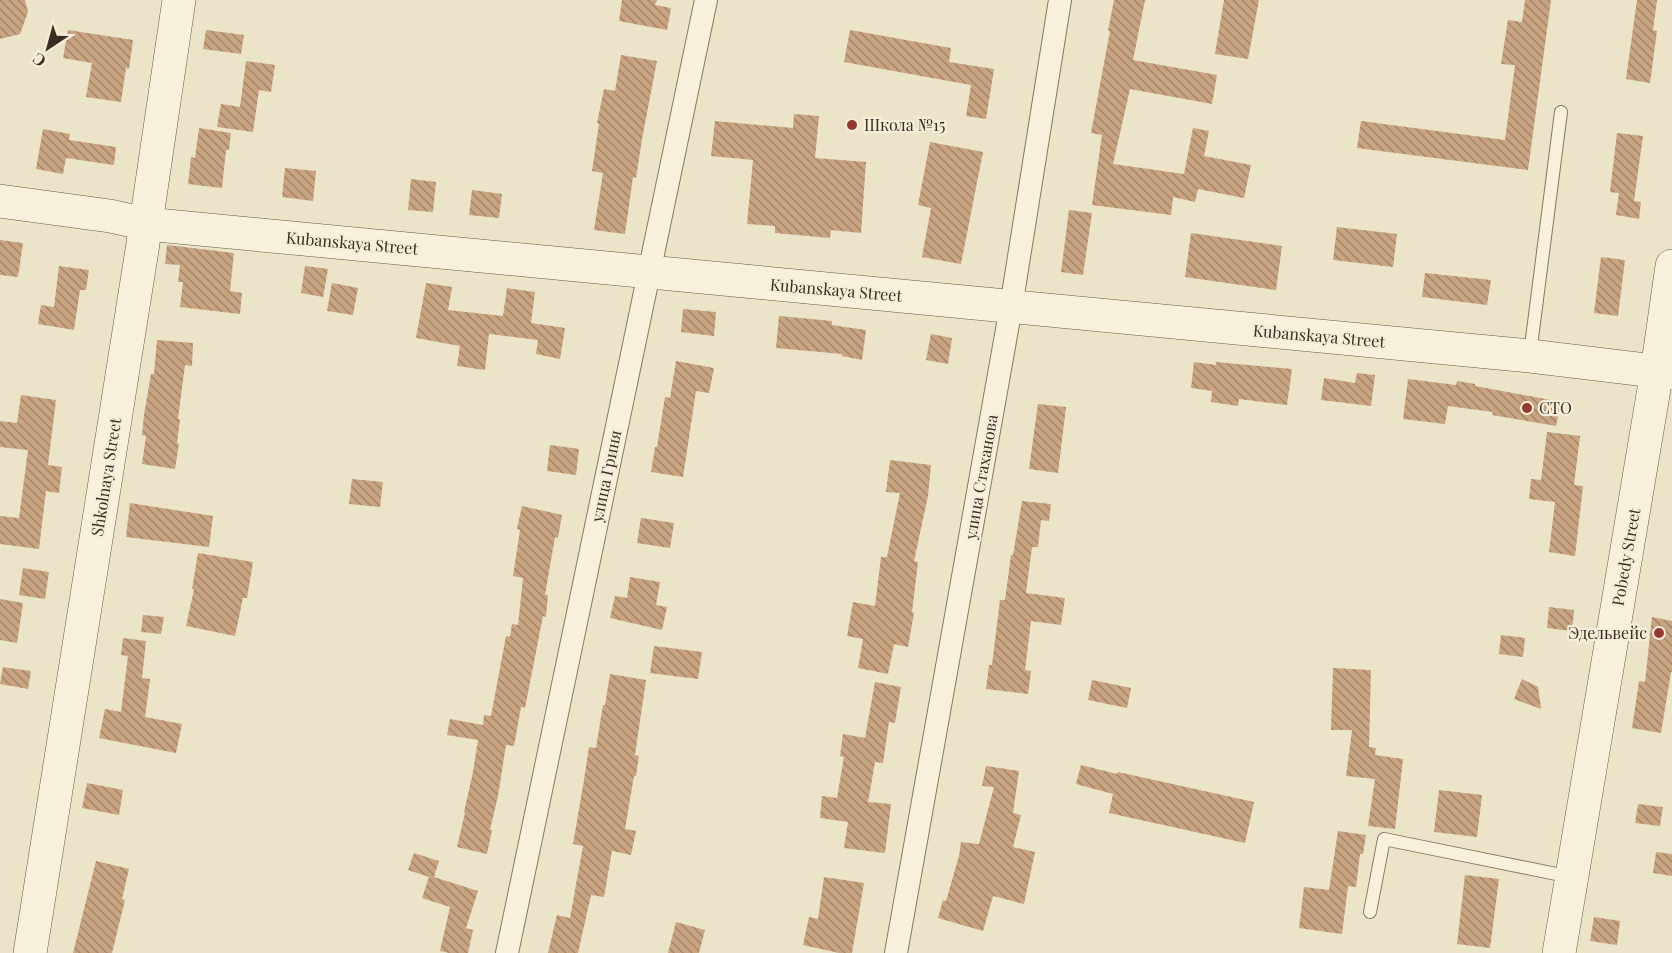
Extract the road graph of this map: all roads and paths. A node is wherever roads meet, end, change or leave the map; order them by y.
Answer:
1 (179, 0) edge
2 (706, 0) edge
3 (1060, 0) edge
4 (1561, 112) dead end
5 (0, 201) edge
6 (146, 224) junction
7 (1672, 266) edge
8 (649, 272) junction
9 (1011, 307) junction
10 (1530, 356) junction
11 (1664, 372) edge
12 (1572, 877) junction
13 (1370, 912) dead end
14 (30, 953) edge
15 (507, 953) edge
16 (896, 953) edge
17 (1558, 953) edge

1 - 6 street, Shkolnaya Street
2 - 8 street, улица Гриня
3 - 9 street, улица Стаханова
4 - 10 lane
5 - 6 street, Kubanskaya Street
6 - 8 street, Kubanskaya Street
6 - 14 street, Shkolnaya Street
7 - 11 street, Pobedy Street
8 - 9 street, Kubanskaya Street
8 - 15 street, улица Гриня
9 - 10 street, Kubanskaya Street
9 - 16 street, улица Стаханова
10 - 11 street, Kubanskaya Street
11 - 12 street, Pobedy Street
12 - 13 lane
12 - 17 street, Pobedy Street

